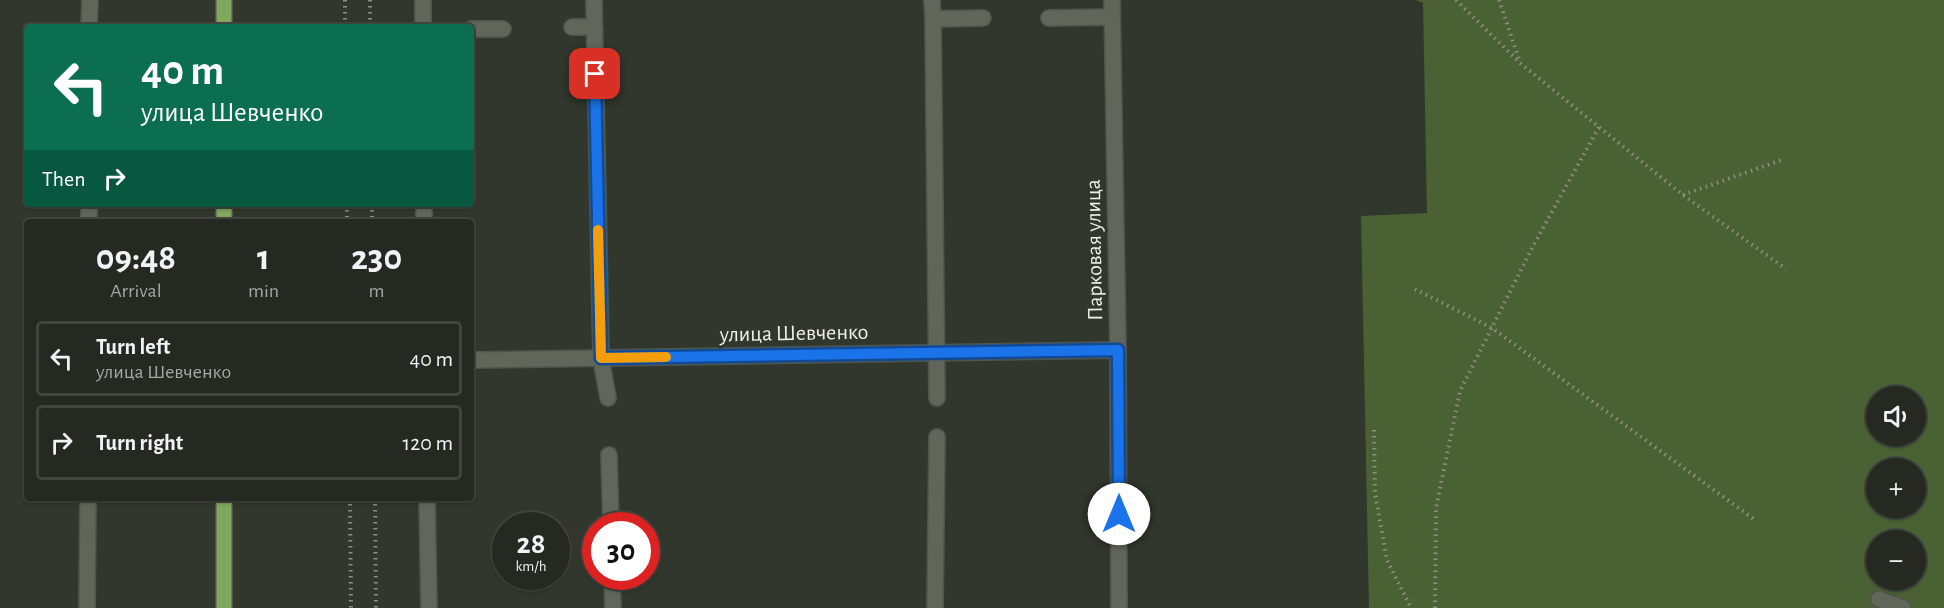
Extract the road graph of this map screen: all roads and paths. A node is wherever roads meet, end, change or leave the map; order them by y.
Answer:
1 (90, 0) edge
2 (224, 0) edge
3 (345, 0) edge
4 (370, 0) edge
5 (423, 0) edge
6 (594, 0) edge
7 (933, 0) edge
8 (1112, 0) edge
9 (1456, 0) edge
10 (1499, 0) edge
11 (1112, 17) junction
12 (983, 18) dead end
13 (1049, 18) dead end
14 (933, 19) junction
15 (89, 24) edge
16 (224, 24) edge
17 (345, 24) edge
18 (370, 24) edge
19 (423, 24) edge
20 (572, 27) dead end
21 (594, 27) junction
22 (474, 29) edge
23 (503, 29) dead end
24 (1520, 63) junction
25 (1599, 127) junction
26 (1784, 159) dead end
27 (1683, 195) junction
28 (1786, 269) dead end
29 (1415, 289) dead end
30 (1492, 328) junction
31 (1118, 350) junction
32 (936, 353) junction
33 (601, 358) junction
34 (474, 360) edge
35 (608, 398) dead end
36 (937, 398) dead end
37 (1374, 430) dead end
38 (937, 436) dead end
39 (609, 455) dead end
40 (88, 501) edge
41 (224, 501) edge
42 (350, 501) edge
43 (375, 501) edge
44 (427, 501) edge
45 (611, 512) edge
46 (1755, 520) dead end
47 (612, 590) edge
48 (1879, 599) dead end
49 (87, 608) edge
50 (224, 608) edge
51 (351, 608) edge
52 (376, 608) edge
53 (429, 608) edge
54 (613, 608) edge
55 (935, 608) edge
56 (1119, 608) edge
57 (1411, 608) edge
58 (1435, 608) edge
59 (1903, 608) edge

1 - 15 street
2 - 16 main road
3 - 17 path
4 - 18 path
5 - 19 street
6 - 21 street
7 - 14 street
8 - 11 street, Парковая улица
9 - 24 path
10 - 24 path
11 - 13 street
11 - 31 street, Парковая улица
12 - 14 street
14 - 32 street
20 - 21 street
21 - 33 street
22 - 23 street
24 - 25 path
25 - 27 path
25 - 30 path
26 - 27 path
27 - 28 path
29 - 30 path
30 - 46 path
30 - 58 path
31 - 32 street, улица Шевченко
31 - 56 street, Парковая улица
32 - 33 street, улица Шевченко
32 - 36 street
33 - 34 street, улица Шевченко
33 - 35 street
37 - 57 path
38 - 55 street
39 - 45 street
40 - 49 street
41 - 50 main road
42 - 51 path
43 - 52 path
44 - 53 street
47 - 54 street
48 - 59 street

